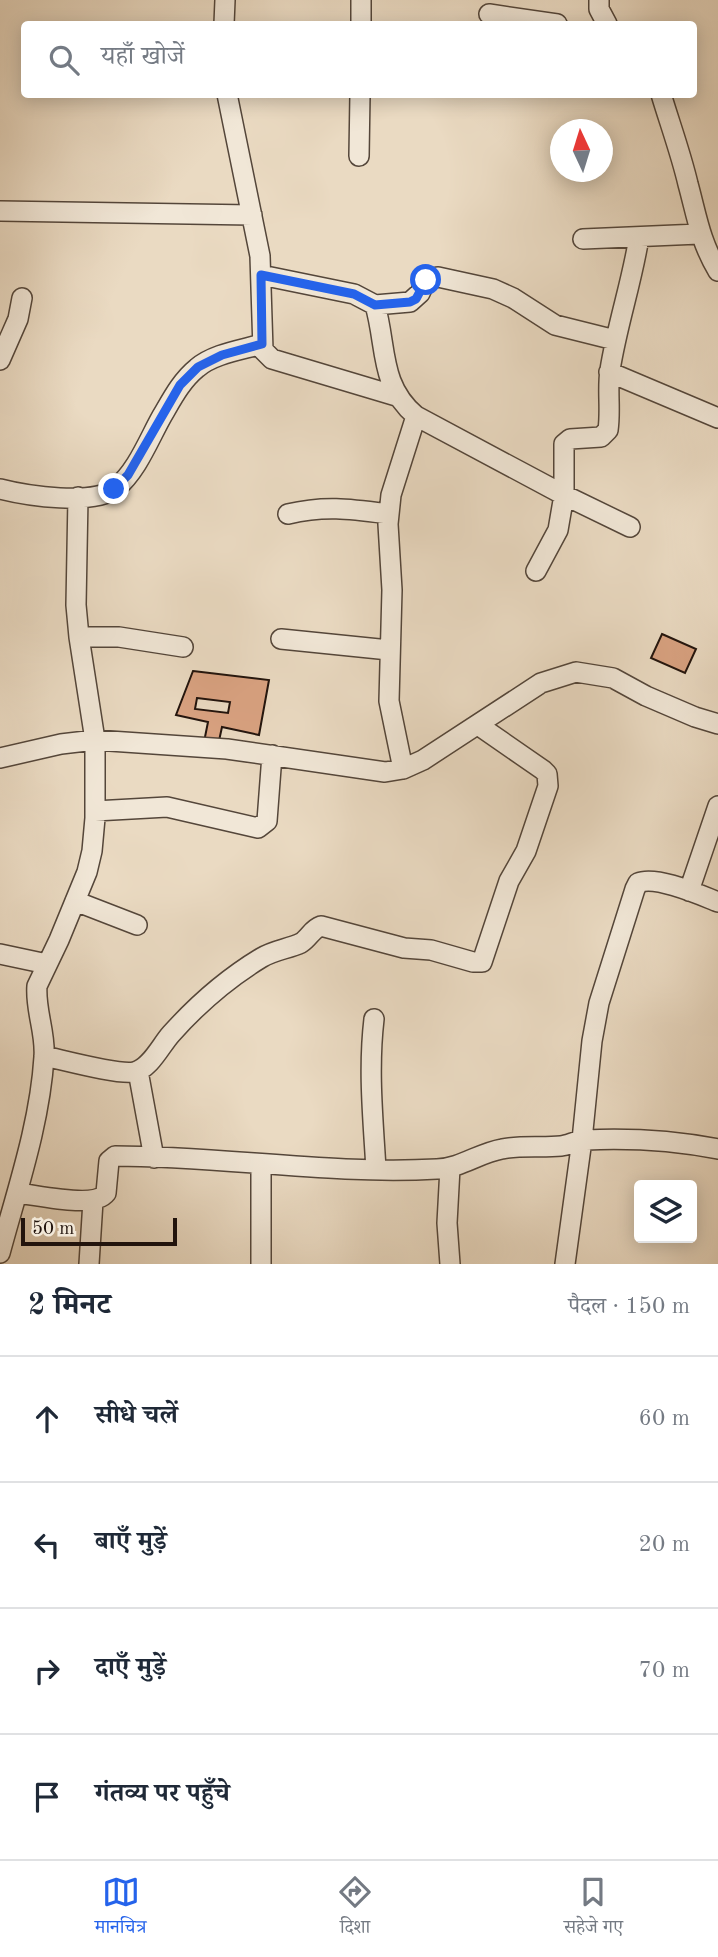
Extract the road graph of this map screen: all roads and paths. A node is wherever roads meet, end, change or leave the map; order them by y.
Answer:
1 (225, 0) edge
2 (361, 0) edge
3 (600, 0) edge
4 (489, 14) dead end
5 (224, 21) edge
6 (361, 21) edge
7 (537, 21) edge
8 (604, 21) edge
9 (227, 98) edge
10 (360, 98) edge
11 (662, 98) edge
12 (359, 156) dead end
13 (0, 211) edge
14 (252, 215) junction
15 (699, 234) junction
16 (639, 237) junction
17 (583, 239) dead end
18 (718, 271) edge
19 (261, 275) junction
20 (22, 298) dead end
21 (375, 305) junction
22 (615, 340) junction
23 (262, 344) junction
24 (0, 360) edge
25 (609, 373) junction
26 (396, 396) junction
27 (416, 416) junction
28 (718, 418) edge
29 (0, 489) edge
30 (565, 495) junction
31 (78, 497) junction
32 (288, 514) dead end
33 (389, 514) junction
34 (631, 527) dead end
35 (536, 571) dead end
36 (79, 637) junction
37 (281, 639) dead end
38 (183, 648) dead end
39 (389, 650) junction
40 (718, 724) edge
41 (478, 725) junction
42 (95, 740) junction
43 (272, 755) junction
44 (0, 758) edge
45 (403, 769) junction
46 (718, 806) edge
47 (95, 811) junction
48 (689, 891) junction
49 (75, 901) junction
50 (718, 902) edge
51 (137, 925) dead end
52 (0, 954) edge
53 (47, 964) junction
54 (374, 1019) dead end
55 (44, 1056) junction
56 (138, 1071) junction
57 (582, 1140) junction
58 (718, 1149) edge
59 (154, 1158) junction
60 (261, 1164) junction
61 (450, 1168) junction
62 (376, 1169) junction
63 (17, 1193) junction
64 (93, 1201) junction
65 (3, 1227) edge
66 (0, 1253) edge
67 (89, 1264) edge
68 (261, 1264) edge
69 (450, 1264) edge
70 (565, 1264) edge

1 - 5 street
2 - 6 street
3 - 8 street
4 - 7 street
9 - 14 street
10 - 12 street
11 - 15 street
13 - 14 street
14 - 19 street
15 - 16 street
15 - 18 street
16 - 17 street
16 - 22 street
19 - 21 street
19 - 23 street
20 - 24 street
21 - 22 street
21 - 26 street
22 - 25 street
23 - 26 street
23 - 31 street
25 - 28 street
25 - 30 street
26 - 27 street
27 - 30 street
27 - 33 street
29 - 31 street
30 - 34 street
30 - 35 street
31 - 36 street
32 - 33 street
33 - 39 street
36 - 38 street
36 - 42 street
37 - 39 street
39 - 45 street
40 - 41 street
41 - 45 street
41 - 56 street
42 - 43 street
42 - 44 street
42 - 47 street
43 - 45 street
43 - 47 street
46 - 48 street
47 - 49 street
48 - 50 street
48 - 57 street
49 - 51 street
49 - 53 street
52 - 53 street
53 - 55 street
54 - 62 street
55 - 56 street
55 - 63 street
56 - 59 street
57 - 58 street
57 - 61 street
57 - 70 street
59 - 60 street
59 - 64 street
60 - 62 street
60 - 68 street
61 - 62 street
61 - 69 street
63 - 64 street
63 - 65 street
64 - 67 street
65 - 66 street

